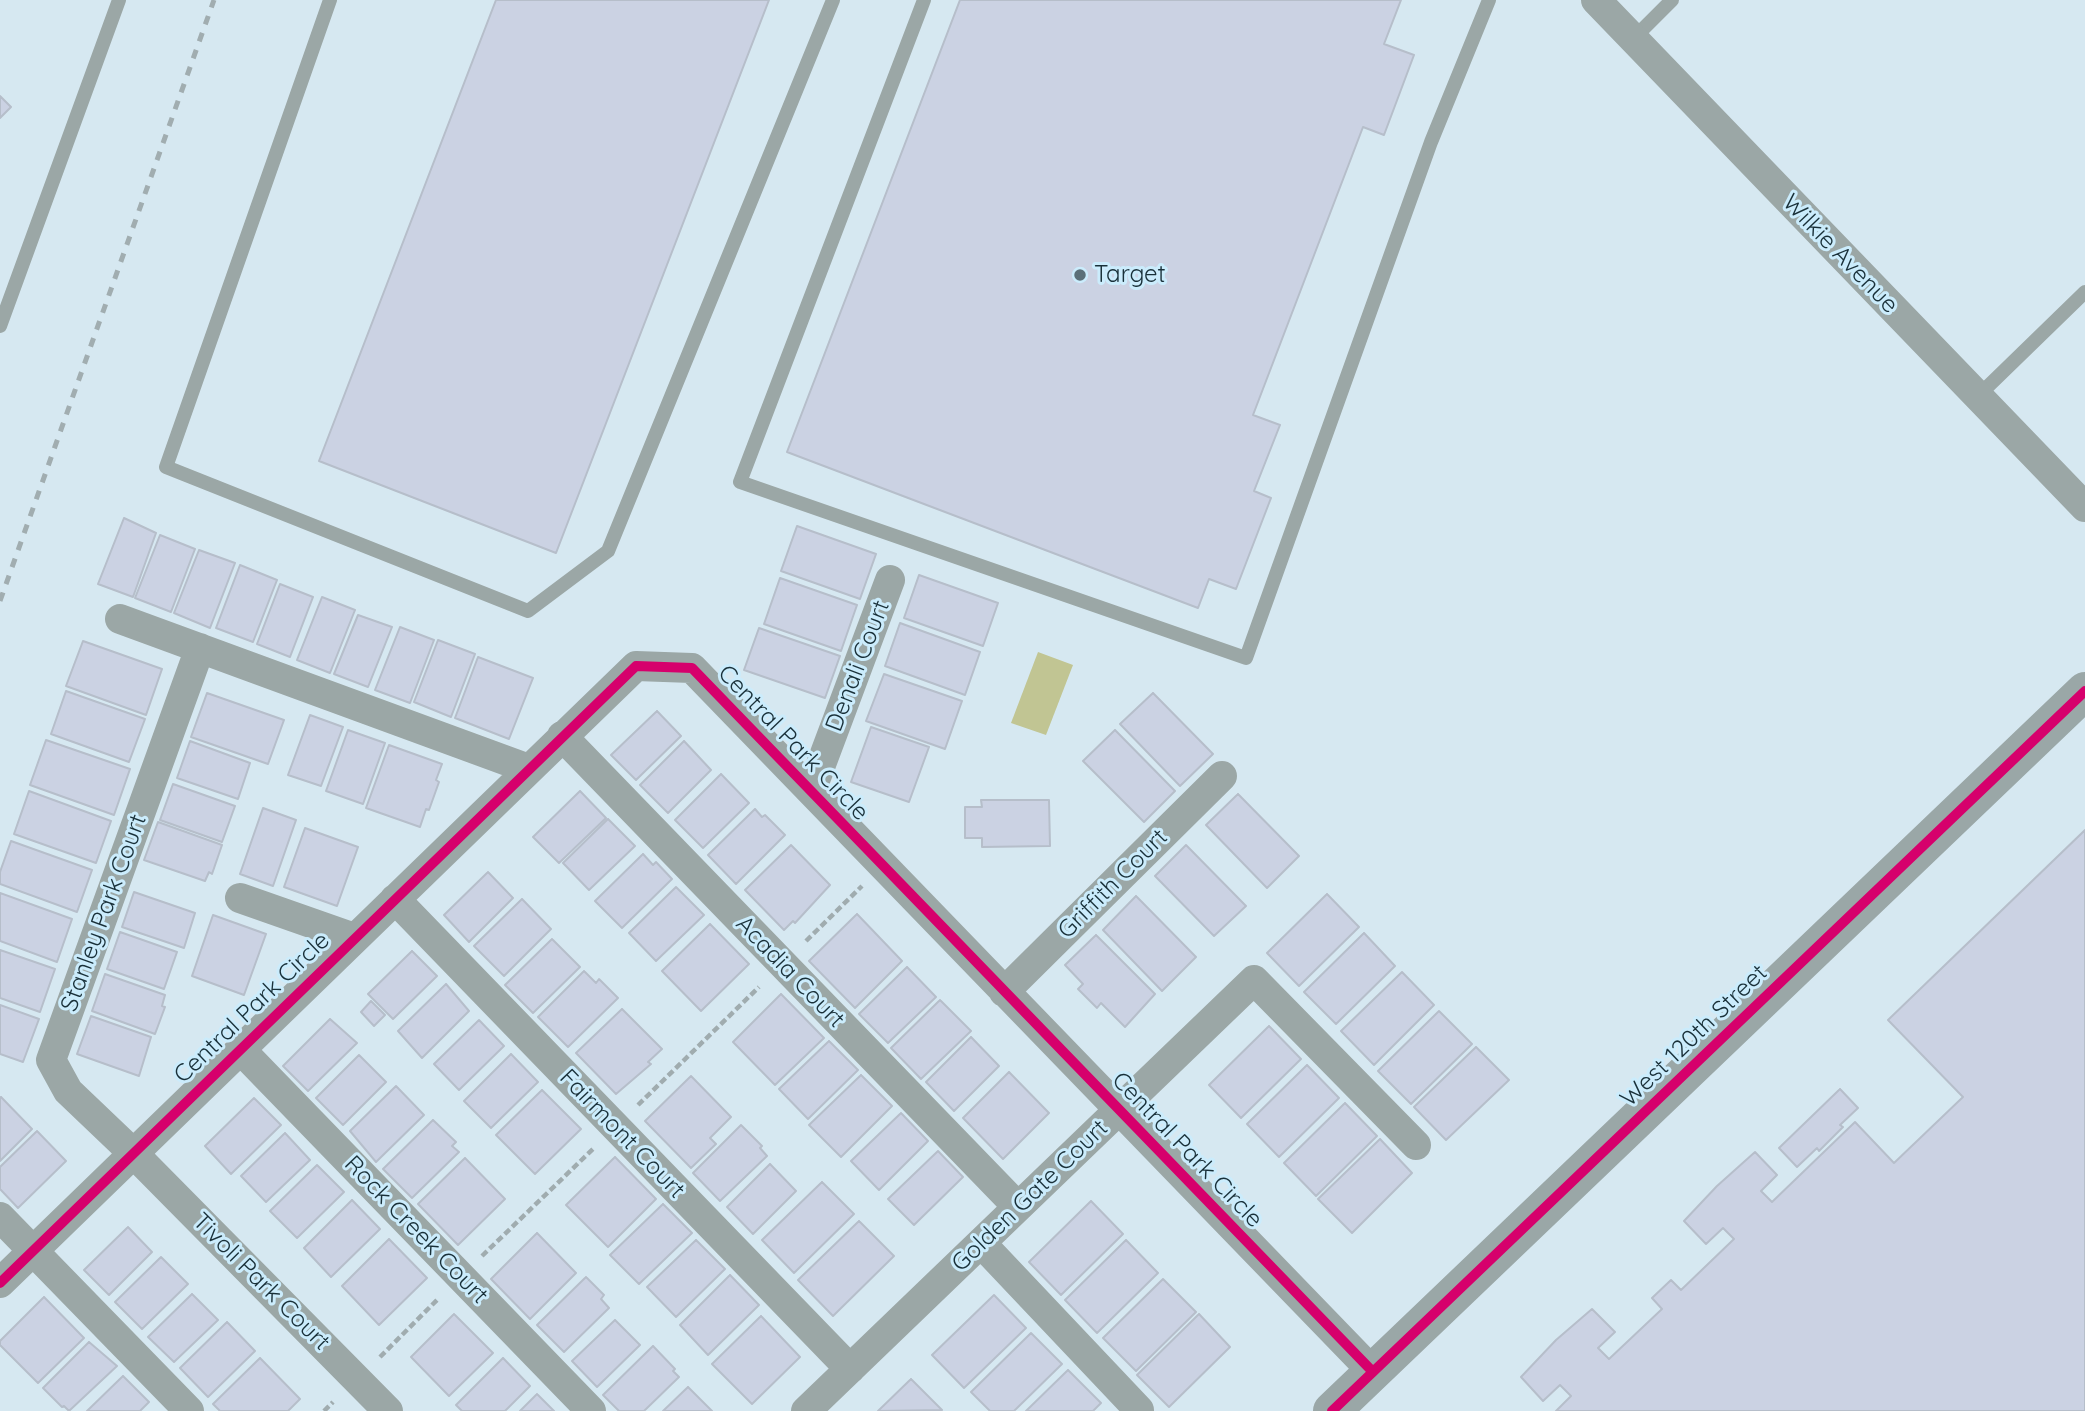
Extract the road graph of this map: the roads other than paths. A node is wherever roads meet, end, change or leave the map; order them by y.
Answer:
1 (119, 0) edge
2 (330, 0) edge
3 (833, 0) edge
4 (924, 0) edge
5 (1489, 0) edge
6 (1596, 0) edge
7 (1672, 0) edge
8 (1634, 38) junction
9 (2085, 292) edge
10 (0, 326) edge
11 (1977, 397) junction
12 (2085, 507) edge
13 (890, 580) dead end
14 (120, 619) dead end
15 (200, 648) junction
16 (2085, 691) edge
17 (562, 737) junction
18 (529, 769) junction
19 (1222, 776) dead end
20 (811, 791) junction
21 (240, 898) dead end
22 (395, 899) junction
23 (354, 938) junction
24 (1004, 992) junction
25 (240, 1049) junction
26 (1119, 1110) junction
27 (1416, 1145) dead end
28 (133, 1153) junction
29 (1018, 1207) junction
30 (0, 1217) edge
31 (981, 1243) junction
32 (33, 1251) junction
33 (0, 1283) edge
34 (850, 1368) junction
35 (1373, 1372) junction
36 (1139, 1410) edge
37 (189, 1411) edge
38 (388, 1411) edge
39 (591, 1411) edge
40 (806, 1411) edge
41 (1332, 1411) edge

1 - 10 lane
2 - 3 lane
4 - 5 lane
6 - 8 street, Wilkie Avenue
7 - 8 lane
8 - 11 street, Wilkie Avenue
9 - 11 lane
11 - 12 street, Wilkie Avenue
13 - 20 street, Denali Court
14 - 15 street
15 - 18 street
15 - 28 street, Stanley Park Court
16 - 35 street, West 120th Street
17 - 18 street, Central Park Circle
17 - 20 street, Central Park Circle
17 - 29 street, Acadia Court
18 - 22 street, Central Park Circle
19 - 24 street, Griffith Court
20 - 24 street, Central Park Circle
21 - 23 street
22 - 23 street, Central Park Circle
22 - 34 street, Fairmont Court
23 - 25 street, Central Park Circle
24 - 26 street, Central Park Circle
25 - 28 street, Central Park Circle
25 - 39 street, Rock Creek Court
26 - 27 street, Golden Gate Court
26 - 29 street, Golden Gate Court
26 - 35 street, Central Park Circle
28 - 32 street, Central Park Circle
28 - 38 street, Tivoli Park Court
29 - 31 street, Golden Gate Court
30 - 32 street
31 - 34 street, Golden Gate Court
31 - 36 street
32 - 33 street, Central Park Circle
32 - 37 street
34 - 40 street, Golden Gate Court
35 - 41 street, West 120th Street

